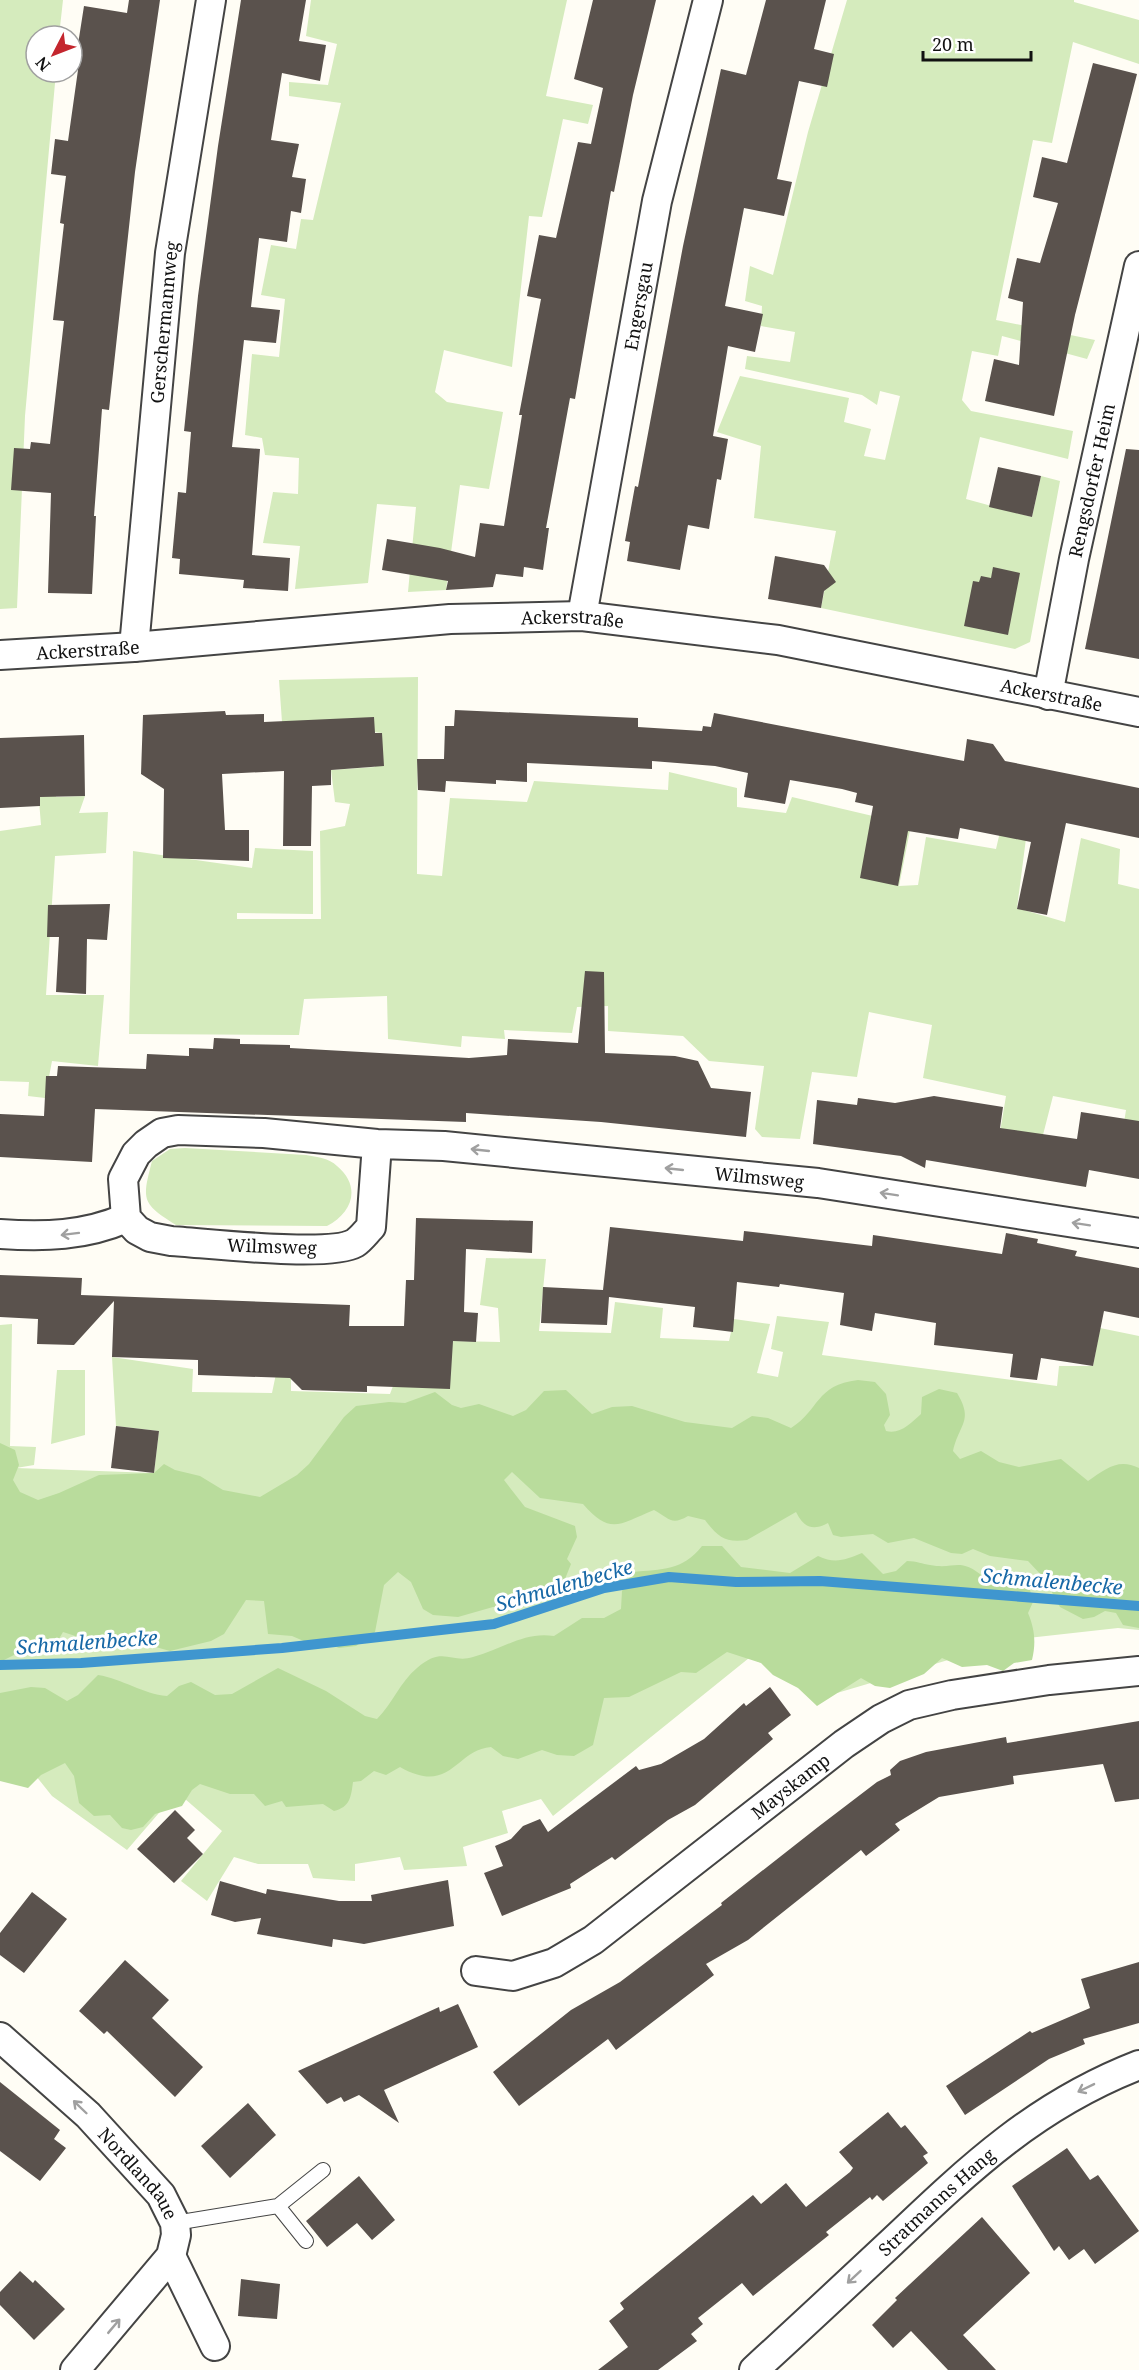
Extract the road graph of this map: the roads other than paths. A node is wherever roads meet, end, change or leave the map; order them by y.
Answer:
1 (211, 0) edge
2 (708, 0) edge
3 (1139, 266) edge
4 (582, 616) junction
5 (134, 647) junction
6 (0, 655) edge
7 (1048, 695) junction
8 (1139, 711) edge
9 (376, 1144) junction
10 (126, 1218) junction
11 (1139, 1233) edge
12 (0, 1234) edge
13 (1139, 1671) edge
14 (476, 1971) dead end
15 (0, 2037) edge
16 (1139, 2065) edge
17 (323, 2170) dead end
18 (278, 2206) junction
19 (175, 2223) junction
20 (306, 2241) dead end
21 (171, 2256) junction
22 (215, 2346) dead end
23 (75, 2370) edge
24 (754, 2370) edge

1 - 5 street, Gerschermannweg
2 - 4 street, Engersgau
3 - 7 street, Rengsdorfer Heim
4 - 5 street, Ackerstraße
4 - 7 street, Ackerstraße
5 - 6 street, Ackerstraße
7 - 8 street, Ackerstraße
9 - 10 street, Wilmsweg
9 - 10 street, Wilmsweg
11 -> 9 street, Wilmsweg
10 -> 12 street
13 - 14 street, Mayskamp
19 -> 15 street, Nordlandaue
16 -> 24 street, Stratmanns Hang
17 - 18 lane
18 - 19 lane
18 - 20 lane
19 - 21 street, Nordlandaue
21 - 22 street
23 -> 21 street

